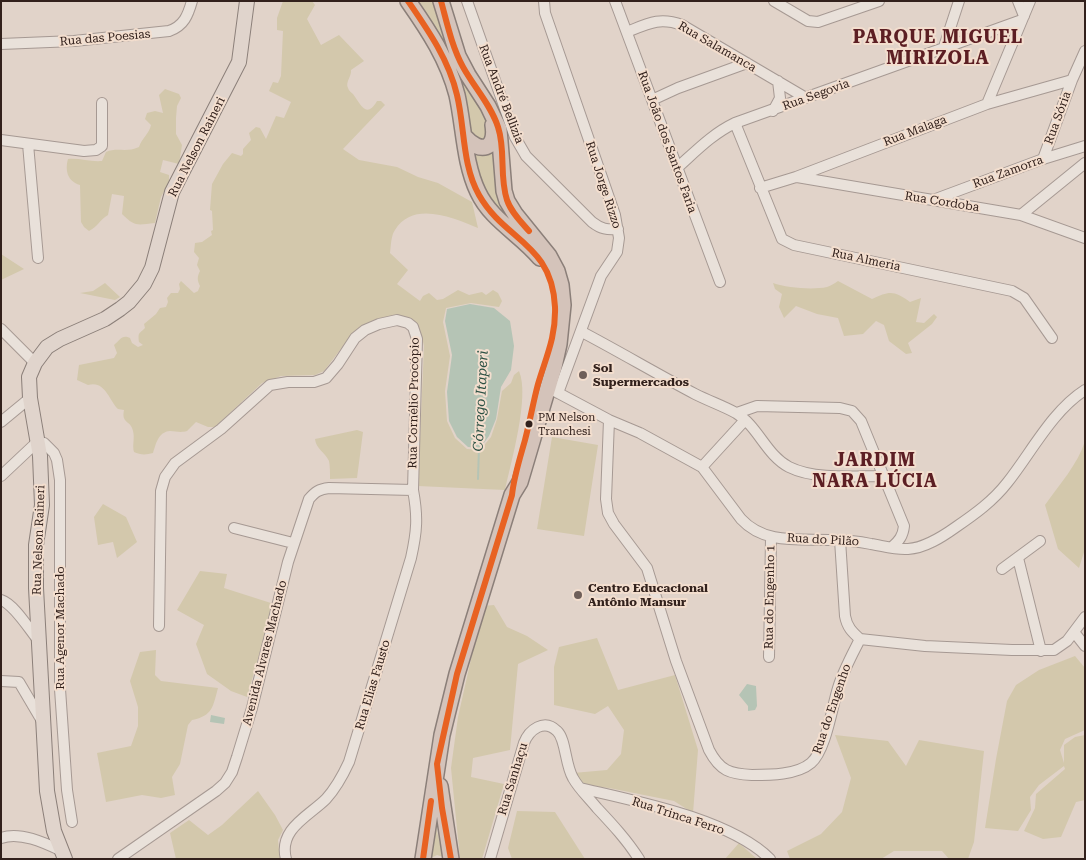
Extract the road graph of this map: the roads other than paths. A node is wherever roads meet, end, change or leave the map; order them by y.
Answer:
1 (192, 1) edge
2 (247, 1) edge
3 (408, 1) edge
4 (441, 1) edge
5 (468, 1) edge
6 (544, 1) edge
7 (615, 1) edge
8 (774, 1) edge
9 (959, 1) edge
10 (1018, 1) edge
11 (1030, 1) edge
12 (875, 2) edge
13 (1023, 18) junction
14 (627, 32) junction
15 (1, 44) edge
16 (943, 50) junction
17 (1085, 51) edge
18 (746, 63) junction
19 (1072, 80) junction
20 (778, 81) junction
21 (806, 98) junction
22 (652, 100) junction
23 (102, 103) dead end
24 (987, 104) junction
25 (488, 106) junction
26 (773, 111) junction
27 (735, 123) junction
28 (465, 137) junction
29 (1, 140) edge
30 (28, 144) junction
31 (1085, 146) edge
32 (1043, 159) junction
33 (1085, 162) edge
34 (677, 168) junction
35 (796, 177) junction
36 (760, 188) junction
37 (932, 200) junction
38 (1021, 216) junction
39 (618, 229) junction
40 (1085, 238) edge
41 (38, 258) dead end
42 (720, 282) dead end
43 (1, 329) edge
44 (582, 332) junction
45 (1052, 338) dead end
46 (35, 363) junction
47 (553, 390) junction
48 (1085, 390) edge
49 (30, 398) junction
50 (741, 416) junction
51 (610, 420) junction
52 (1, 422) edge
53 (39, 443) junction
54 (702, 467) junction
55 (1, 476) edge
56 (883, 476) junction
57 (413, 490) junction
58 (512, 495) junction
59 (234, 528) dead end
60 (770, 538) junction
61 (840, 540) junction
62 (1040, 541) dead end
63 (293, 543) junction
64 (892, 547) junction
65 (1018, 558) junction
66 (1002, 569) dead end
67 (1, 600) edge
68 (1085, 617) edge
69 (159, 626) dead end
70 (1074, 632) junction
71 (860, 639) junction
72 (38, 640) junction
73 (1085, 646) edge
74 (1041, 651) junction
75 (769, 656) dead end
76 (1, 681) edge
77 (44, 724) junction
78 (437, 764) junction
79 (579, 788) junction
80 (72, 822) dead end
81 (1, 838) edge
82 (64, 855) edge
83 (118, 859) edge
84 (286, 859) edge
85 (423, 859) edge
86 (451, 859) edge
87 (490, 859) edge
88 (639, 859) edge
89 (770, 859) edge

1 - 15 street, Rua das Poesias
2 - 46 main road, Rua Nelson Raineri
3 - 28 highway
4 - 25 highway
5 - 39 street, Rua André Bellizia
6 - 39 street, Rua Jorge Rizzo
7 - 14 street, Rua João dos Santos Faria
8 - 12 street
9 - 16 street
10 - 13 street
11 - 13 street
13 - 16 street, Rua Segovia
13 - 24 street
14 - 18 street, Rua Salamanca
14 - 22 street, Rua João dos Santos Faria
16 - 21 street, Rua Segovia
17 - 19 street, Rua Sória
18 - 20 street, Rua Salamanca
18 - 22 street
19 - 24 street, Rua Malaga
19 - 32 street, Rua Sória
20 - 21 street, Rua Salamanca
20 - 26 street
21 - 26 street, Rua Segovia
22 - 34 street, Rua João dos Santos Faria
23 - 30 street
24 - 35 street, Rua Malaga
25 - 28 highway
25 - 47 highway
26 - 27 street, Rua Segovia
27 - 34 street, Rua Segovia
27 - 36 street, Rua Almeria
28 - 58 highway
29 - 30 street
30 - 41 street
31 - 32 street, Rua Zamorra
32 - 37 street, Rua Zamorra
33 - 38 street
34 - 42 street, Rua João dos Santos Faria
35 - 36 street, Rua Malaga
35 - 37 street, Rua Cordoba
36 - 45 street, Rua Almeria
37 - 38 street, Rua Cordoba
38 - 40 street, Rua Cordoba
39 - 44 street, Rua Jorge Rizzo
43 - 46 street
44 - 47 street, Rua Jorge Rizzo
44 - 50 street
46 - 49 main road, Rua Nelson Raineri
47 - 51 street, Rua do Pilão
47 - 58 highway
48 - 64 street, Rua do Pilão
49 - 52 street
49 - 53 main road, Rua Nelson Raineri
50 - 54 street
50 - 56 street
50 - 56 street
51 - 54 street, Rua do Pilão
51 - 71 street, Rua do Engenho
53 - 55 street
53 - 72 main road, Rua Nelson Raineri
53 - 80 street, Rua Agenor Machado
54 - 60 street, Rua do Pilão
56 - 64 street
57 - 63 street, Avenida Alvares Machado
57 - 69 street, Rua Cornélio Procópio
57 - 84 street, Rua Elias Fausto
58 - 78 highway
59 - 63 street
60 - 61 street, Rua do Pilão
60 - 75 street, Rua do Engenho 1
61 - 64 street, Rua do Pilão
61 - 71 street
62 - 65 street
63 - 83 street, Avenida Alvares Machado
65 - 66 street
65 - 74 street
67 - 72 street
68 - 70 street
70 - 73 street
70 - 74 street
71 - 74 street
72 - 77 main road, Rua Nelson Raineri
76 - 77 street
77 - 82 main road, Rua Nelson Raineri
78 - 85 highway
78 - 86 highway
79 - 87 street, Rua Sanhaçu
79 - 88 street
79 - 89 street, Rua Trinca Ferro
81 - 82 street

